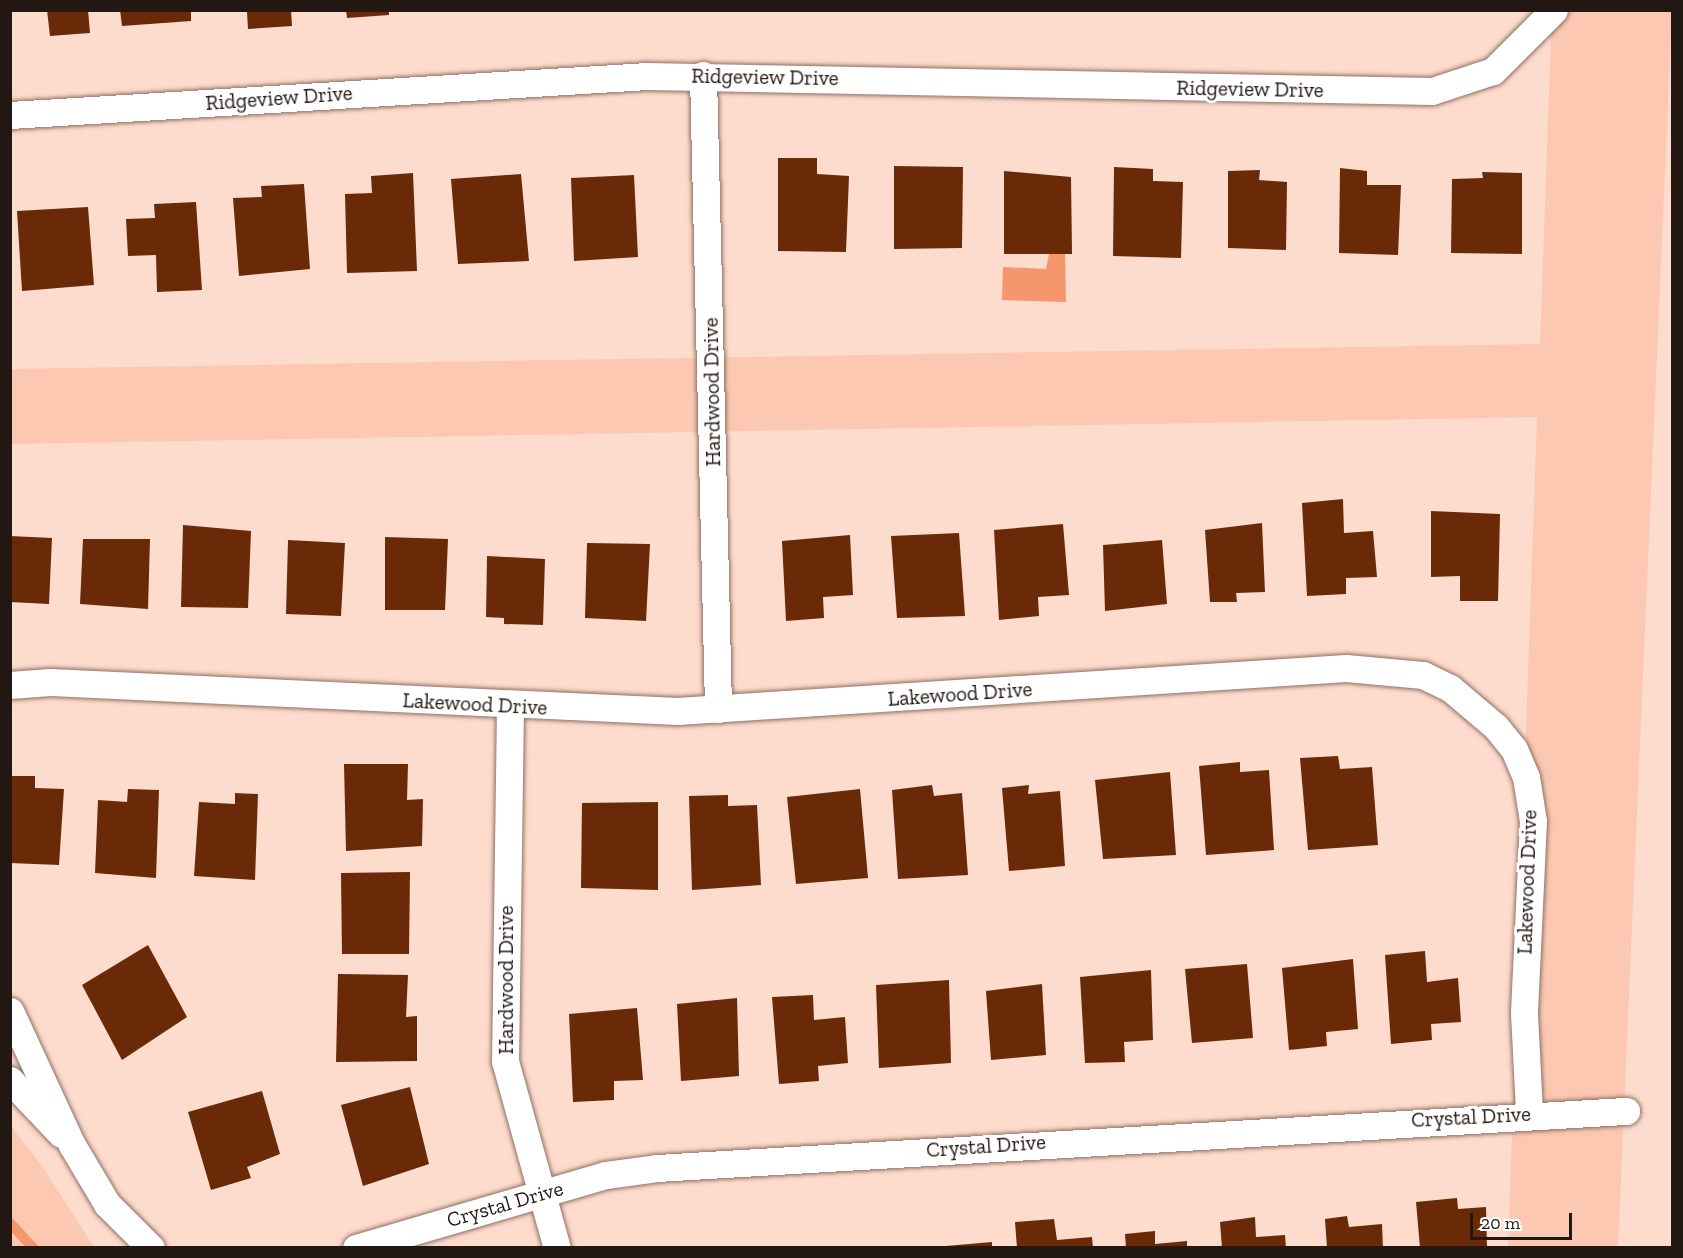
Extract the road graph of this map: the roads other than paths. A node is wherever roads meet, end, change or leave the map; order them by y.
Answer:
1 (1554, 10) edge
2 (703, 75) junction
3 (10, 115) edge
4 (10, 685) edge
5 (510, 706) junction
6 (718, 710) junction
7 (10, 1011) edge
8 (10, 1080) edge
9 (1626, 1111) dead end
10 (1529, 1113) junction
11 (72, 1145) junction
12 (542, 1193) junction
13 (151, 1248) edge
14 (356, 1248) edge
15 (556, 1248) edge

1 - 2 street, Ridgeview Drive
2 - 3 street, Ridgeview Drive
2 - 6 street, Hardwood Drive
4 - 5 street, Lakewood Drive
5 - 6 street, Lakewood Drive
5 - 12 street, Hardwood Drive
6 - 10 street, Lakewood Drive
7 - 11 street
8 - 11 street
9 - 10 street, Crystal Drive
10 - 12 street, Crystal Drive
11 - 13 street
12 - 14 street, Crystal Drive
12 - 15 street, Hardwood Drive

